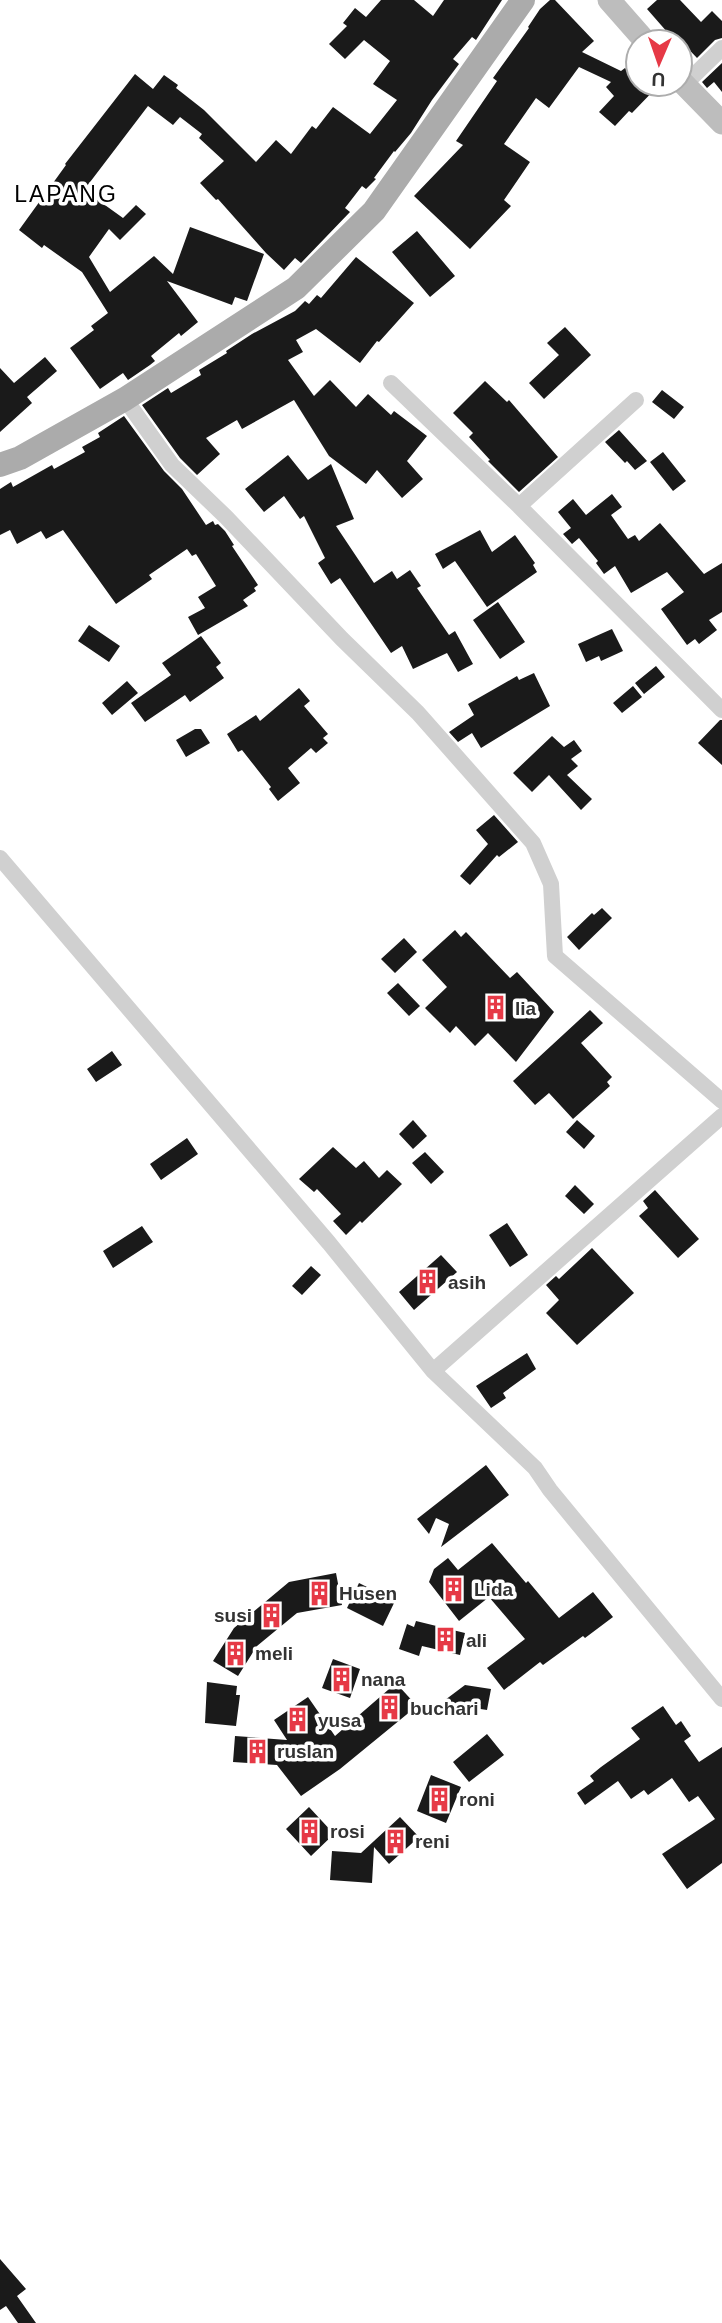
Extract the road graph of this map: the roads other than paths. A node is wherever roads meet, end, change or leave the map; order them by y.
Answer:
1 (523, 0) edge
2 (609, 0) edge
3 (634, 28) edge
4 (722, 48) edge
5 (694, 72) edge
6 (694, 95) edge
7 (722, 123) edge
8 (391, 383) dead end
9 (125, 399) junction
10 (636, 400) dead end
11 (0, 465) edge
12 (519, 506) junction
13 (722, 710) edge
14 (0, 858) edge
15 (722, 1101) edge
16 (722, 1116) edge
17 (433, 1371) junction
18 (722, 1699) edge

1 - 9 main road
2 - 3 street
4 - 5 street
6 - 7 street
8 - 12 street
9 - 11 main road
9 - 15 street
10 - 12 street
12 - 13 street
14 - 17 street
16 - 17 street
17 - 18 street

